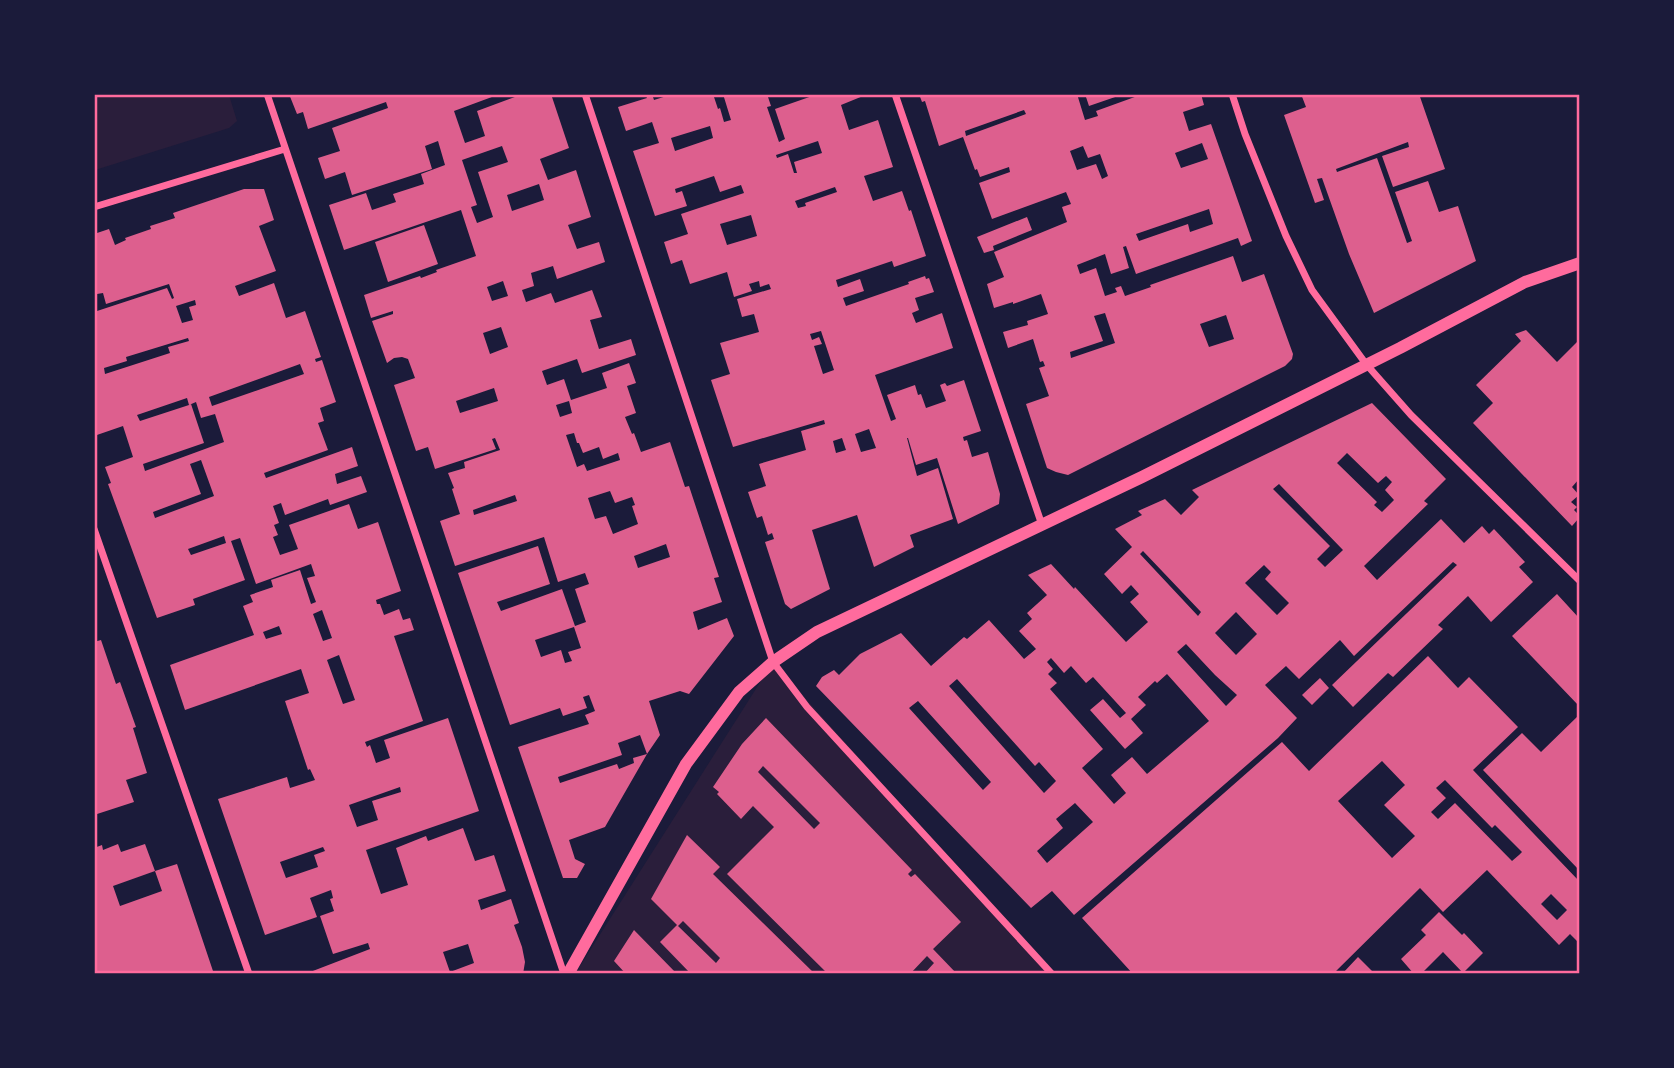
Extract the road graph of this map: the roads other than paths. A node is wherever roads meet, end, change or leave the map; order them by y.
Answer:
1 (267, 94) edge
2 (585, 94) edge
3 (895, 94) edge
4 (1232, 94) edge
5 (285, 149) junction
6 (94, 207) edge
7 (1580, 263) edge
8 (1366, 364) junction
9 (1042, 525) junction
10 (94, 529) edge
11 (1580, 581) edge
12 (773, 662) junction
13 (249, 974) edge
14 (566, 974) edge
15 (1052, 974) edge

1 - 5 street
2 - 12 street
3 - 9 street
4 - 8 street
5 - 6 street
5 - 14 street
7 - 8 street
8 - 9 street
8 - 11 street
9 - 12 street
10 - 13 street
12 - 14 street
12 - 15 street

